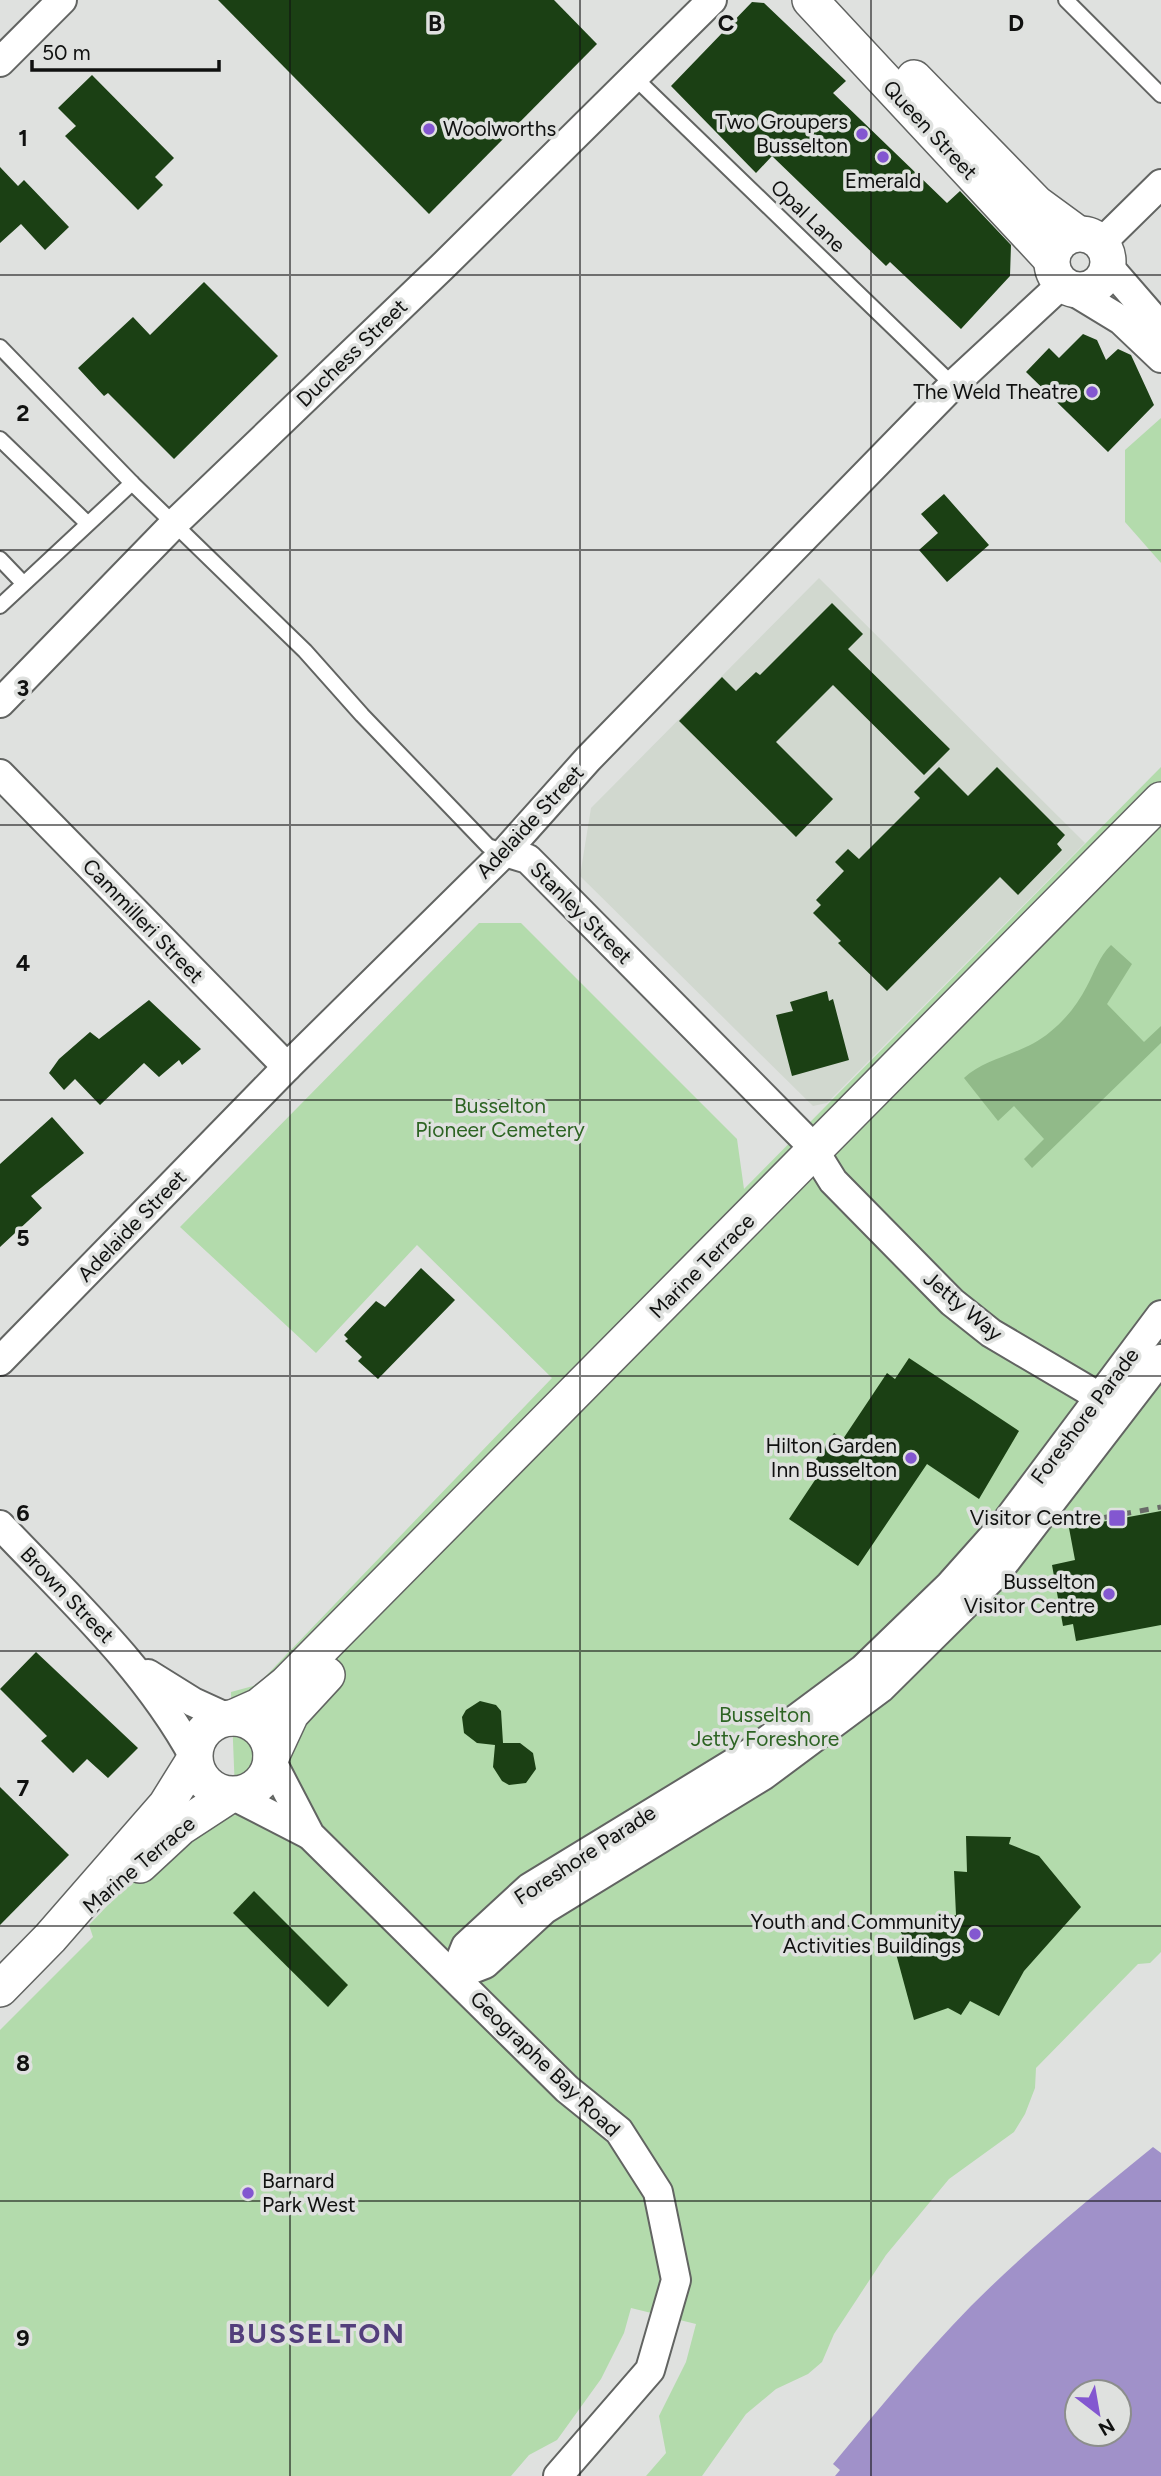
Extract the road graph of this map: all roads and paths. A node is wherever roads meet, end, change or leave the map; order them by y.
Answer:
1 (62, 0) edge
2 (810, 0) edge
3 (839, 0) edge
4 (1066, 0) edge
5 (709, 2) edge
6 (0, 62) edge
7 (633, 76) junction
8 (1161, 95) edge
9 (1161, 184) edge
10 (1096, 247) junction
11 (1061, 278) junction
12 (1161, 327) edge
13 (0, 347) edge
14 (1161, 358) edge
15 (953, 385) junction
16 (0, 439) edge
17 (132, 483) junction
18 (87, 523) junction
19 (175, 523) junction
20 (0, 559) edge
21 (23, 583) junction
22 (0, 606) edge
23 (0, 703) edge
24 (0, 774) edge
25 (1161, 800) edge
26 (1161, 831) edge
27 (505, 852) junction
28 (287, 1067) junction
29 (821, 1162) junction
30 (1161, 1315) edge
31 (1161, 1359) edge
32 (0, 1361) edge
33 (1109, 1406) junction
34 (0, 1525) edge
35 (134, 1665) junction
36 (230, 1718) junction
37 (194, 1758) junction
38 (271, 1758) junction
39 (231, 1795) junction
40 (310, 1835) junction
41 (50, 1938) junction
42 (454, 1976) junction
43 (0, 1989) edge
44 (558, 2476) edge

1 - 6 street
2 - 11 street, Queen Street
3 - 10 street, Queen Street
4 - 8 lane
5 - 7 street, Duchess Street
7 - 15 lane, Opal Lane
7 - 19 street, Duchess Street
9 - 10 street
10 - 11 street
10 - 11 street
10 - 12 street, Queen Street
11 - 14 street, Queen Street
11 - 15 street, Adelaide Street
13 - 17 lane, Stanley Street
15 - 27 street, Adelaide Street
16 - 18 lane
17 - 18 lane
17 - 19 lane, Stanley Street
18 - 21 lane
19 - 23 street, Duchess Street
19 - 27 lane, Stanley Street
20 - 21 lane
21 - 22 lane
24 - 28 street, Cammilleri Street
25 - 29 street, Marine Terrace
26 - 29 street, Marine Terrace
27 - 28 street, Adelaide Street
27 - 29 street, Stanley Street
28 - 32 street, Adelaide Street
29 - 33 street, Jetty Way
29 - 36 street, Marine Terrace
29 - 38 street, Marine Terrace
30 - 33 street, Foreshore Parade
31 - 33 street, Foreshore Parade
33 - 42 street, Foreshore Parade
34 - 35 street, Brown Street
35 - 36 street, Brown Street
35 - 37 street, Brown Street
36 - 37 street
36 - 38 street
37 - 39 street
37 - 41 street, Marine Terrace
38 - 39 street
38 - 40 street, Geographe Bay Road
39 - 40 street, Geographe Bay Road
39 - 41 street, Marine Terrace
40 - 42 street, Geographe Bay Road
41 - 43 street, Marine Terrace
42 - 44 street, Geographe Bay Road

